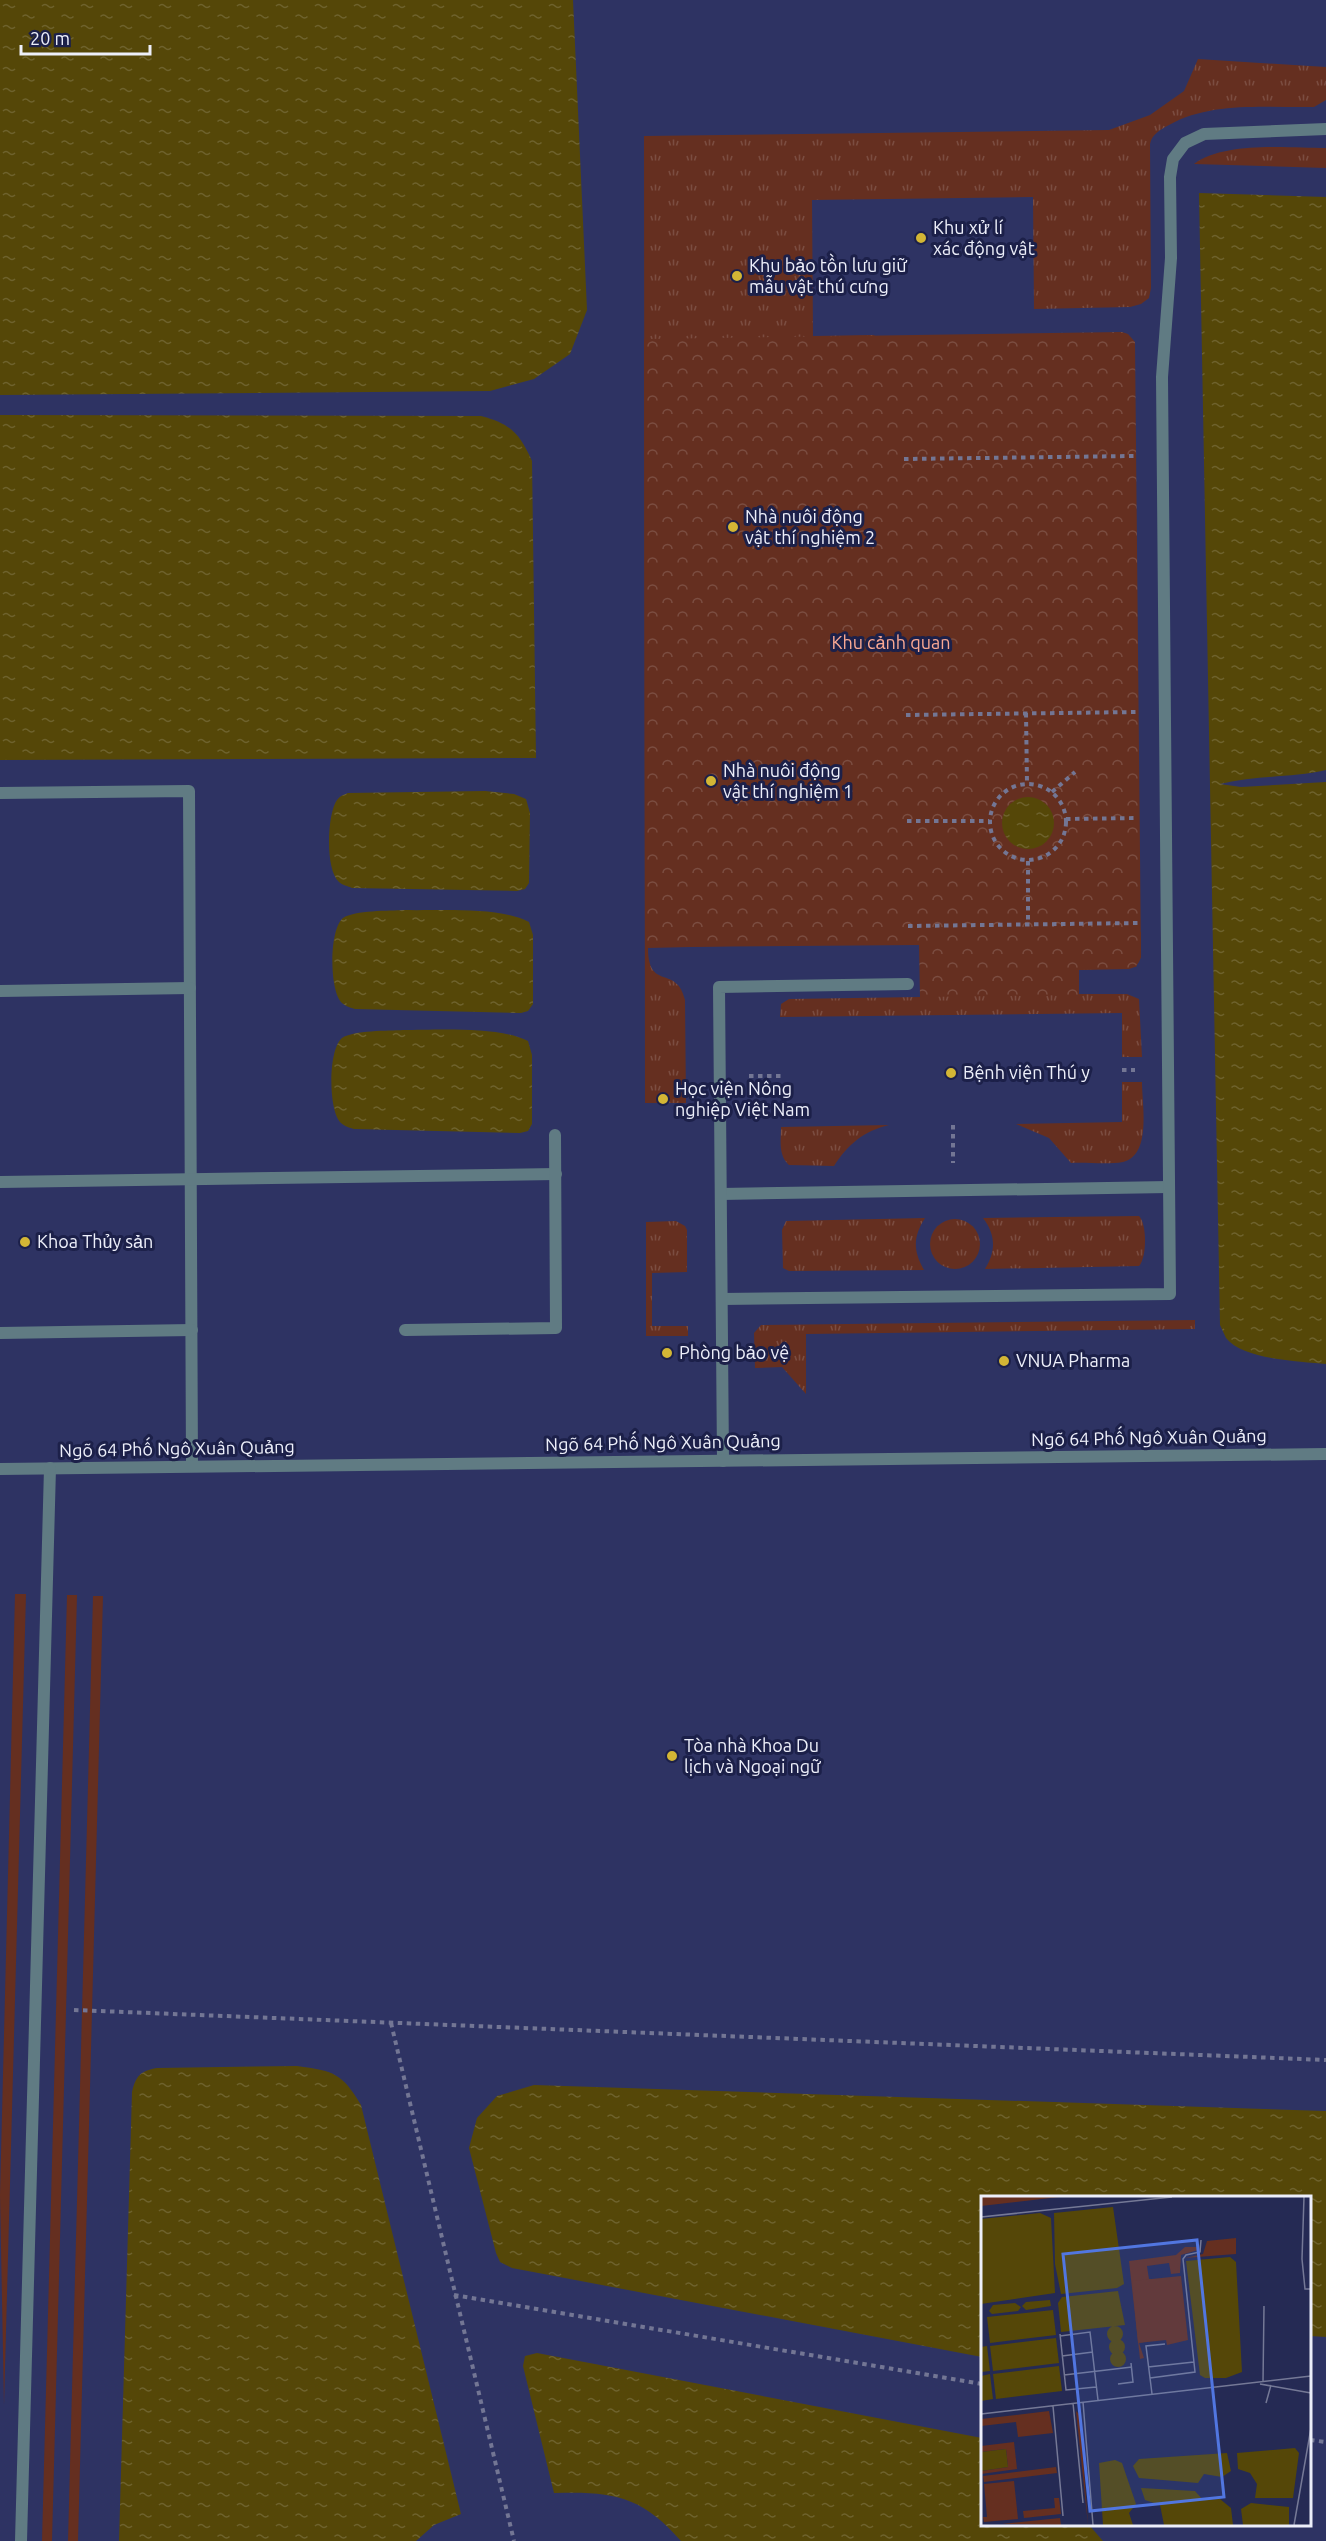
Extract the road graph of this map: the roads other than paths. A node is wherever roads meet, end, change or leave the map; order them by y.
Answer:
1 (1326, 129) edge
2 (0, 793) edge
3 (908, 984) dead end
4 (190, 988) junction
5 (0, 991) edge
6 (555, 1135) dead end
7 (555, 1174) junction
8 (191, 1180) junction
9 (0, 1182) edge
10 (1169, 1187) junction
11 (721, 1194) junction
12 (722, 1299) junction
13 (192, 1330) junction
14 (405, 1330) dead end
15 (0, 1333) edge
16 (1326, 1454) edge
17 (723, 1461) junction
18 (192, 1466) junction
19 (50, 1468) junction
20 (0, 1469) edge
21 (21, 2541) edge

1 - 10 street
2 - 4 street
3 - 11 street
4 - 5 street
4 - 8 street
6 - 7 street
7 - 8 street
7 - 14 street
8 - 9 street
8 - 13 street
10 - 11 street
10 - 12 street
11 - 12 street
12 - 17 street
13 - 15 street
13 - 18 street
16 - 17 street, Ngõ 64 Phố Ngô Xuân Quảng
17 - 18 street, Ngõ 64 Phố Ngô Xuân Quảng
18 - 19 street, Ngõ 64 Phố Ngô Xuân Quảng
19 - 20 street, Ngõ 64 Phố Ngô Xuân Quảng
19 - 21 street

